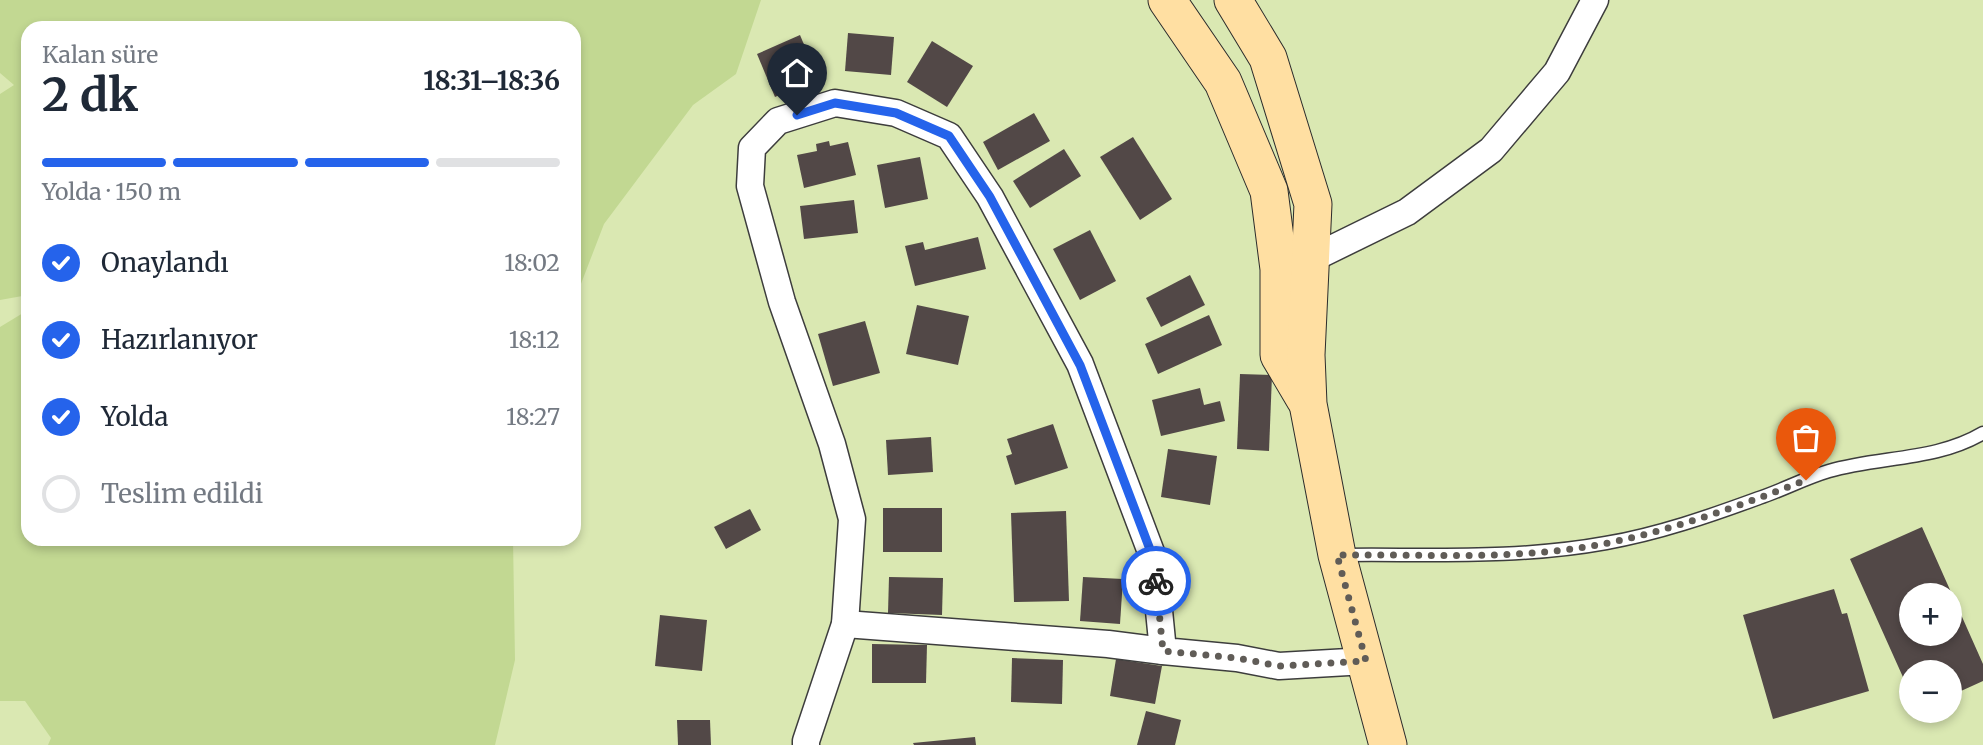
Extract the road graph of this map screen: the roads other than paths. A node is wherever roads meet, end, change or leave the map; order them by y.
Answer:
1 (1167, 0) edge
2 (1233, 0) edge
3 (1595, 0) edge
4 (1310, 260) junction
5 (1308, 404) junction
6 (1983, 433) edge
7 (1337, 555) junction
8 (845, 624) junction
9 (1163, 651) junction
10 (1366, 661) junction
11 (806, 745) edge
12 (1388, 745) edge

1 - 5 main road
2 - 4 main road
3 - 4 street
4 - 5 main road
5 - 7 main road
6 - 7 lane
7 - 10 main road
8 - 9 street
8 - 9 street
8 - 11 street
9 - 10 street
10 - 12 main road

